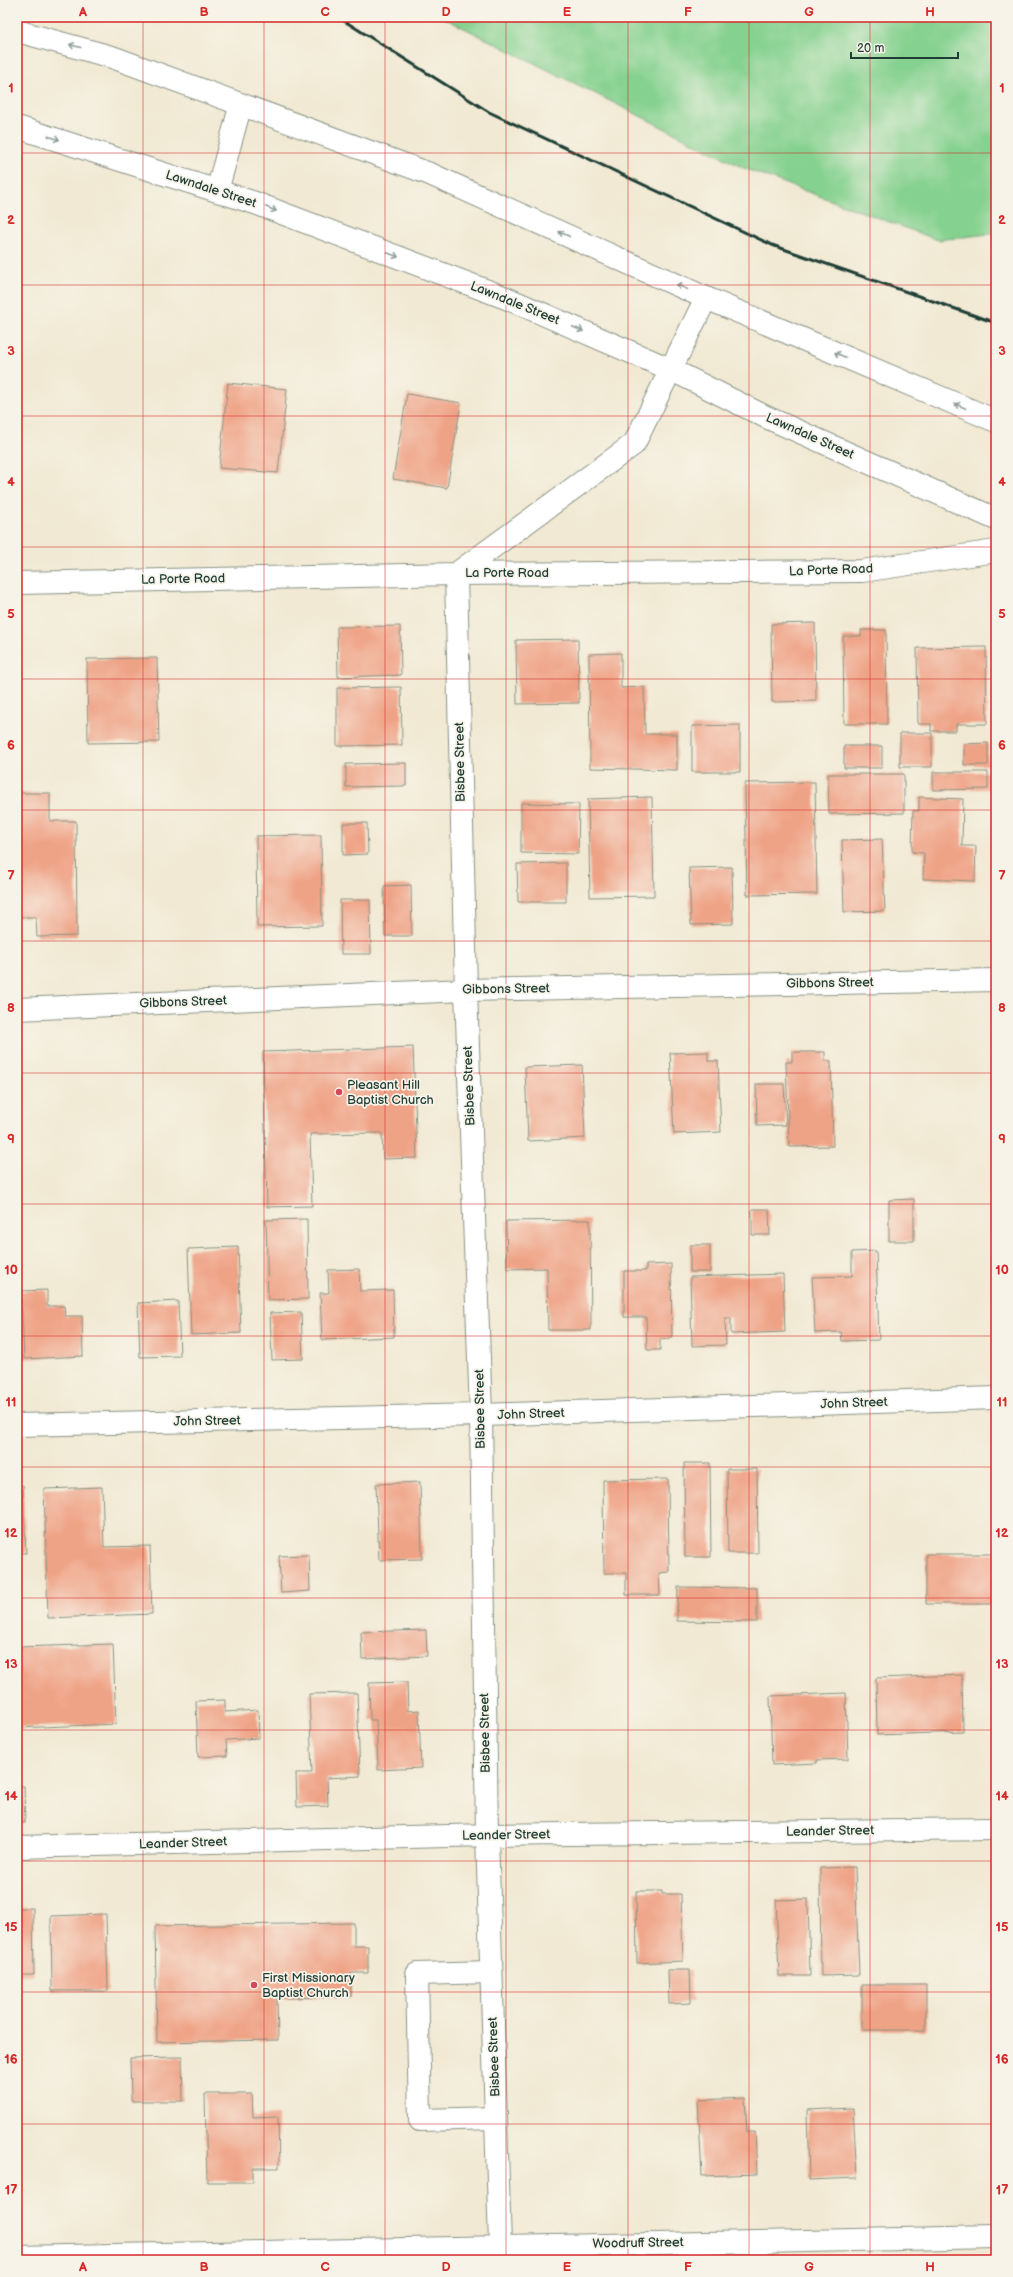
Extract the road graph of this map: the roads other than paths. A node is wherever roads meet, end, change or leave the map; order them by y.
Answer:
1 (17, 31) edge
2 (241, 104) junction
3 (17, 127) edge
4 (217, 191) junction
5 (706, 298) junction
6 (672, 370) junction
7 (996, 421) edge
8 (996, 519) edge
9 (996, 552) edge
10 (456, 574) junction
11 (17, 583) edge
12 (996, 980) edge
13 (466, 990) junction
14 (17, 1009) edge
15 (996, 1398) edge
16 (480, 1415) junction
17 (17, 1425) edge
18 (996, 1829) edge
19 (487, 1835) junction
20 (17, 1847) edge
21 (491, 1972) junction
22 (496, 2118) junction
23 (996, 2237) edge
24 (500, 2245) junction
25 (17, 2257) edge

2 -> 1 street
2 - 4 street
5 -> 2 street
3 -> 4 street, Lawndale Street
4 -> 6 street, Lawndale Street
5 - 6 street
7 -> 5 street
6 - 8 street, Lawndale Street
6 - 10 street
9 - 10 street, La Porte Road
10 - 11 street, La Porte Road
10 - 13 street, Bisbee Street
12 - 13 street, Gibbons Street
13 - 14 street, Gibbons Street
13 - 16 street, Bisbee Street
15 - 16 street, John Street
16 - 17 street, John Street
16 - 19 street, Bisbee Street
18 - 19 street, Leander Street
19 - 20 street, Leander Street
19 - 21 street, Bisbee Street
21 - 22 street, Bisbee Street
21 - 22 street
22 - 24 street, Bisbee Street
23 - 24 street, Woodruff Street
24 - 25 street, Woodruff Street

